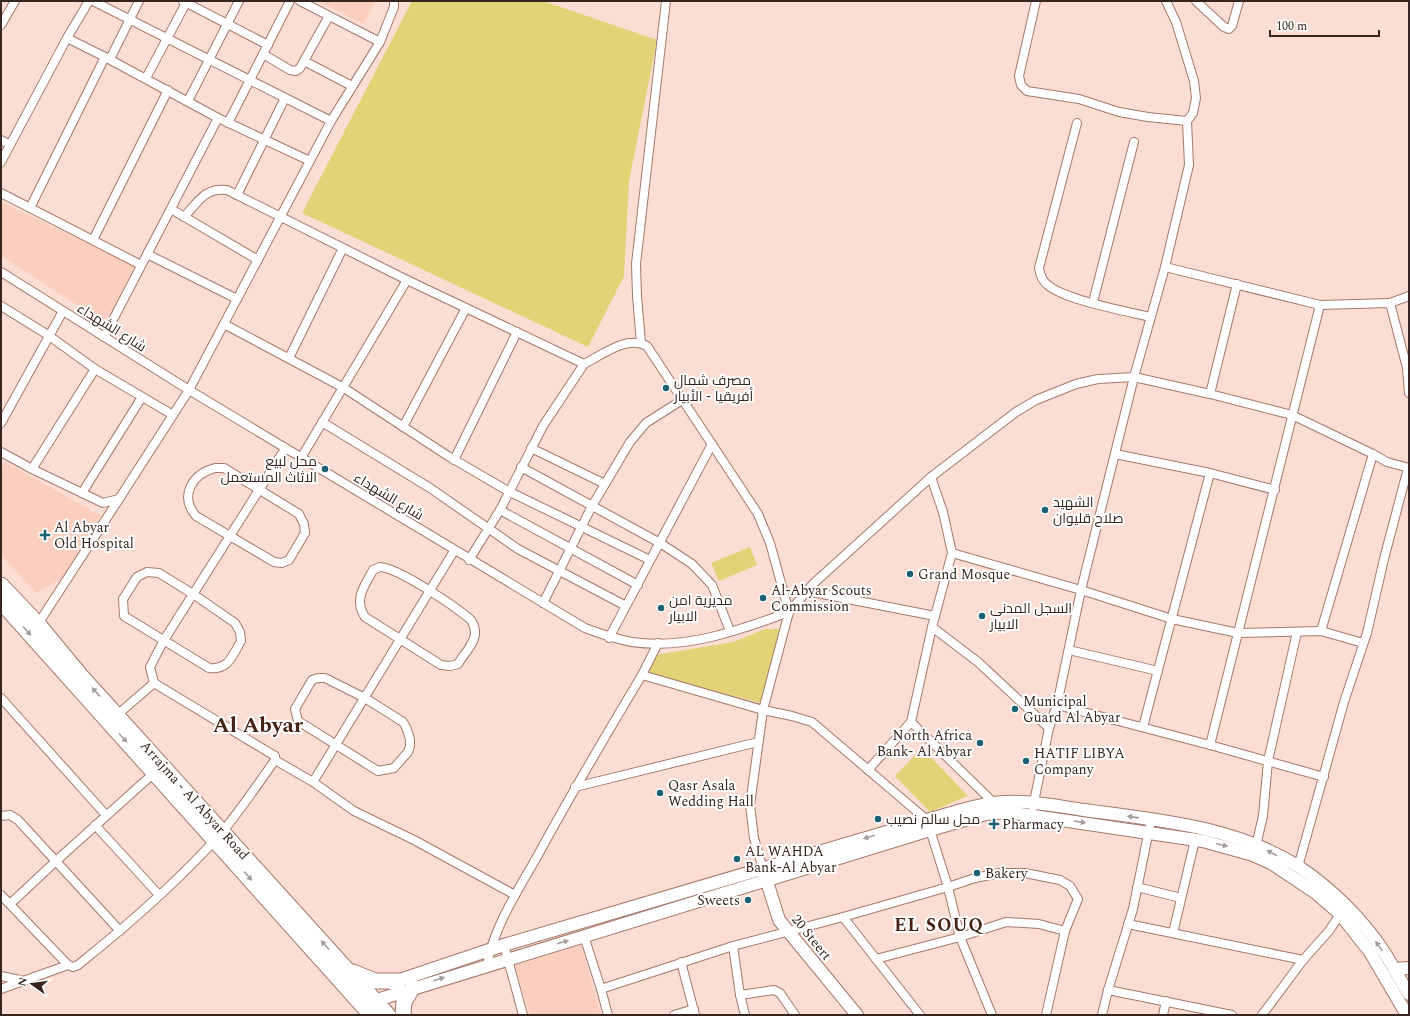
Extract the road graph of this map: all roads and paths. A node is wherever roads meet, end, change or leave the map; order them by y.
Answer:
1 (15, 1) edge
2 (89, 1) edge
3 (93, 1) edge
4 (139, 1) edge
5 (239, 1) edge
6 (290, 1) edge
7 (300, 1) edge
8 (394, 1) edge
9 (666, 1) edge
10 (1036, 1) edge
11 (1166, 1) edge
12 (1196, 1) edge
13 (1239, 1) edge
14 (186, 2) edge
15 (329, 16) junction
16 (129, 20) junction
17 (228, 23) junction
18 (1, 25) edge
19 (67, 38) junction
20 (168, 39) junction
21 (380, 42) junction
22 (268, 45) junction
23 (263, 54) junction
24 (108, 58) junction
25 (209, 60) junction
26 (304, 61) junction
27 (146, 78) junction
28 (249, 80) junction
29 (352, 86) junction
30 (168, 90) junction
31 (285, 98) junction
32 (188, 102) junction
33 (218, 118) junction
34 (331, 121) junction
35 (1187, 121) junction
36 (228, 123) junction
37 (1077, 123) dead end
38 (1, 140) edge
39 (265, 140) junction
40 (1134, 142) dead end
41 (9, 144) junction
42 (310, 161) junction
43 (1, 162) edge
44 (1, 193) edge
45 (237, 195) junction
46 (30, 208) junction
47 (170, 209) junction
48 (184, 217) junction
49 (280, 218) junction
50 (93, 240) junction
51 (343, 248) junction
52 (147, 254) junction
53 (258, 260) junction
54 (141, 265) junction
55 (1165, 267) junction
56 (1, 272) edge
57 (406, 280) junction
58 (1237, 284) junction
59 (1409, 296) edge
60 (237, 299) junction
61 (1093, 302) junction
62 (1390, 303) junction
63 (1320, 305) junction
64 (1, 306) edge
65 (466, 308) junction
66 (63, 311) junction
67 (1150, 318) junction
68 (224, 324) junction
69 (517, 332) junction
70 (48, 335) junction
71 (104, 337) junction
72 (641, 343) junction
73 (289, 358) junction
74 (584, 364) junction
75 (1408, 368) edge
76 (95, 369) junction
77 (1134, 377) junction
78 (344, 388) junction
79 (189, 390) junction
80 (1409, 393) edge
81 (1210, 394) junction
82 (142, 397) junction
83 (682, 400) junction
84 (173, 415) junction
85 (1292, 415) junction
86 (322, 422) junction
87 (1, 423) edge
88 (403, 427) junction
89 (712, 444) junction
90 (531, 448) junction
91 (285, 449) junction
92 (1, 452) edge
93 (1115, 454) junction
94 (1373, 454) junction
95 (301, 458) junction
96 (454, 460) junction
97 (521, 468) junction
98 (1408, 468) edge
99 (32, 469) junction
100 (1210, 473) junction
101 (931, 478) junction
102 (604, 484) junction
103 (259, 490) junction
104 (1275, 490) junction
105 (508, 491) junction
106 (82, 493) junction
107 (119, 499) junction
108 (592, 506) junction
109 (500, 510) junction
110 (581, 526) junction
111 (488, 530) junction
112 (229, 537) junction
113 (660, 542) junction
114 (571, 549) junction
115 (454, 551) junction
116 (952, 553) junction
117 (469, 560) junction
118 (650, 560) junction
119 (559, 571) junction
120 (638, 584) junction
121 (807, 590) junction
122 (1081, 590) junction
123 (430, 592) junction
124 (193, 594) junction
125 (3, 595) edge
126 (543, 602) junction
127 (626, 606) junction
128 (789, 612) junction
129 (935, 616) junction
130 (1172, 619) junction
131 (38, 624) junction
132 (932, 627) junction
133 (730, 631) junction
134 (1321, 631) junction
135 (1297, 632) junction
136 (1238, 633) junction
137 (609, 638) junction
138 (400, 639) junction
139 (164, 640) junction
140 (658, 643) junction
141 (1364, 643) junction
142 (1069, 650) junction
143 (1158, 671) junction
144 (642, 675) junction
145 (154, 683) junction
146 (1, 698) edge
147 (365, 698) junction
148 (1058, 705) junction
149 (763, 710) junction
150 (117, 715) junction
151 (910, 722) junction
152 (1143, 727) junction
153 (1049, 728) junction
154 (758, 742) junction
155 (337, 744) junction
156 (1210, 744) junction
157 (275, 760) junction
158 (1268, 761) junction
159 (868, 770) junction
160 (154, 773) junction
161 (1324, 777) junction
162 (313, 782) junction
163 (575, 786) junction
164 (994, 803) junction
165 (1032, 809) junction
166 (106, 815) junction
167 (1, 816) edge
168 (1151, 820) junction
169 (95, 825) junction
170 (928, 825) junction
171 (1149, 833) junction
172 (219, 835) junction
173 (1195, 840) junction
174 (1255, 850) junction
175 (56, 861) junction
176 (1298, 867) junction
177 (764, 874) junction
178 (948, 887) junction
179 (1137, 887) junction
180 (1, 895) edge
181 (159, 895) junction
182 (515, 895) junction
183 (1181, 898) junction
184 (10, 904) junction
185 (1342, 910) junction
186 (843, 917) junction
187 (1128, 924) junction
188 (120, 931) junction
189 (787, 931) junction
190 (1065, 931) junction
191 (1173, 933) junction
192 (584, 936) junction
193 (960, 937) junction
194 (504, 944) junction
195 (733, 946) junction
196 (490, 949) junction
197 (508, 958) junction
198 (876, 959) junction
199 (1303, 960) junction
200 (681, 962) junction
201 (68, 965) junction
202 (487, 965) junction
203 (345, 967) junction
204 (1409, 968) edge
205 (1394, 969) junction
206 (1, 976) edge
207 (398, 981) junction
208 (24, 982) junction
209 (413, 987) junction
210 (1, 989) edge
211 (600, 989) junction
212 (1108, 990) junction
213 (1408, 990) edge
214 (740, 995) junction
215 (365, 1001) edge
216 (1166, 1001) junction
217 (695, 1012) edge
218 (1403, 1012) edge
219 (388, 1015) edge
220 (403, 1015) edge
221 (523, 1015) edge
222 (608, 1015) edge
223 (674, 1015) edge
224 (745, 1015) edge
225 (795, 1015) edge
226 (857, 1015) edge
227 (920, 1015) edge
228 (992, 1015) edge
229 (1046, 1015) edge
230 (1102, 1015) edge
231 (1163, 1015) edge
232 (1232, 1015) edge
233 (1262, 1015) edge

1 - 18 street
2 - 19 street
3 - 16 street
4 - 16 street
5 - 17 street
6 - 22 street
7 - 15 street
8 - 21 street
9 - 72 street
10 - 35 street
11 - 35 street
12 - 13 street
14 - 17 street
14 - 20 street
15 - 21 street
15 - 26 street
16 - 20 street
16 - 24 street
17 - 22 street
17 - 25 street
19 - 24 street
19 - 41 street
20 - 25 street
20 - 27 street
21 - 29 street
22 - 23 street
23 - 26 street
23 - 28 street
24 - 27 street
24 - 46 street
25 - 28 street
25 - 32 street
26 - 29 street
27 - 30 street
28 - 31 street
28 - 36 street
29 - 34 street
30 - 32 street
30 - 50 street
31 - 34 street
31 - 39 street
32 - 33 street
33 - 36 street
33 - 47 street
34 - 42 street
35 - 55 street
36 - 39 street
37 - 61 street
38 - 41 street
39 - 42 street
39 - 45 street
40 - 61 street
41 - 43 street
42 - 49 street
44 - 46 street
45 - 48 street
45 - 49 street
46 - 50 street
47 - 48 street
47 - 52 street
48 - 53 street
49 - 51 street
49 - 53 street
50 - 54 street
51 - 57 street
51 - 73 street
52 - 54 street
52 - 60 street
53 - 60 street
54 - 71 street
55 - 58 street
55 - 67 street
56 - 66 street, شارع الشهداء
57 - 65 street
57 - 78 street
58 - 63 street
58 - 81 street
59 - 62 street
60 - 68 street
61 - 67 street
62 - 63 street
62 - 75 street
63 - 85 street
64 - 70 street
65 - 69 street
65 - 88 street
66 - 70 street
66 - 71 street, شارع الشهداء
67 - 77 street
68 - 73 street
68 - 79 street
69 - 74 street
69 - 96 street
70 - 76 street
70 - 87 street
71 - 79 street, شارع الشهداء
72 - 74 street
72 - 83 street
73 - 78 street
74 - 90 street
75 - 80 street
76 - 82 street
76 - 99 street
77 - 81 street
77 - 93 street
77 - 101 street
78 - 86 street
78 - 88 street
79 - 84 street
79 - 91 street, شارع الشهداء
81 - 85 street
82 - 84 street
82 - 106 street
83 - 89 street
83 - 102 street
84 - 107 street
85 - 94 street
85 - 104 street
86 - 95 street
86 - 111 street
88 - 96 street
89 - 113 street
89 - 128 street
90 - 97 street
90 - 102 street
91 - 95 street, شارع الشهداء
91 - 103 street
92 - 99 street
93 - 100 street
93 - 122 street
94 - 98 street
94 - 134 street
95 - 115 street, شارع الشهداء
96 - 105 street
97 - 105 street
97 - 108 street
98 - 141 street
99 - 106 street
100 - 104 street
100 - 130 street
101 - 116 street
101 - 121 street
102 - 108 street
103 - 112 street
103 - 112 street
103 - 112 street
104 - 136 street
105 - 109 street
105 - 110 street
106 - 107 street
107 - 131 street
108 - 110 street
108 - 113 street
109 - 111 street
109 - 114 street
110 - 114 street
110 - 118 street
111 - 117 street
111 - 119 street
112 - 124 street
113 - 118 street
113 - 133 street
114 - 119 street
114 - 120 street
115 - 117 street, شارع الشهداء
115 - 123 street
116 - 122 street
116 - 129 street
117 - 126 street, شارع الشهداء
118 - 120 street
119 - 126 street
119 - 127 street
120 - 127 street
121 - 128 street
121 - 129 street
122 - 130 street
122 - 142 street
123 - 138 street
123 - 138 street
123 - 138 street
124 - 139 street
124 - 139 street
124 - 139 street
125 - 131 highway, Arrajma - Al Abyar Road
125 -> 160 highway, Arrajma - Al Abyar Road
126 - 137 street, شارع الشهداء
127 - 137 street
128 - 133 street, شارع الشهداء
128 - 149 street
129 - 132 street
130 - 136 street
130 - 143 street
150 -> 131 highway, Arrajma - Al Abyar Road
132 - 151 street
132 - 153 street
133 - 140 street, شارع الشهداء
134 - 135 street
134 - 141 street
135 - 136 street
135 - 158 street
136 - 156 street
137 - 140 street, شارع الشهداء
138 - 147 street
139 - 145 street
140 - 144 street
141 - 161 street
142 - 143 street
142 - 148 street
143 - 152 street
144 - 149 street
144 - 163 street
145 - 150 street
145 - 157 street
146 - 166 street
147 - 155 street
147 - 155 street
147 - 155 street
148 - 152 street
148 - 153 street
149 - 154 street
149 - 159 street
150 - 172 highway, Arrajma - Al Abyar Road
151 - 159 street
151 - 164 street
152 - 156 street
153 - 165 street
154 - 163 street
154 - 177 street
155 - 162 street
156 - 158 street
157 - 162 street
157 - 172 street
158 - 161 street
158 - 174 street
159 - 170 street
160 - 166 street
160 - 172 highway, Arrajma - Al Abyar Road
161 - 176 street
162 - 182 street
163 - 182 street
164 - 165 street
164 - 170 street
168 -> 165 street
165 - 170 street
165 -> 171 street
166 - 169 street
167 - 175 street
168 - 171 street
168 - 174 street
169 - 175 street
169 - 181 street
170 - 177 street
170 - 178 street
171 - 173 street
171 - 179 street
172 - 181 street
203 -> 172 highway, Arrajma - Al Abyar Road
172 -> 215 highway, Arrajma - Al Abyar Road
173 -> 174 street
173 - 183 street
176 -> 174 street
174 - 185 street
175 - 184 street
175 - 188 street
176 - 185 street
177 - 189 street, 20 Steert
177 - 192 street
177 - 194 street
178 - 186 street
178 - 190 street
178 - 193 street
179 - 183 street
179 - 187 street
180 - 184 street
181 - 188 street
182 - 196 street
183 - 191 street
184 - 201 street
185 - 199 street
205 -> 185 street
185 - 218 street
186 - 189 street
186 - 198 street
187 - 191 street
187 - 212 street
188 - 201 street
189 - 195 street
189 - 226 street, 20 Steert
190 - 193 street
190 - 229 street
191 - 199 street
197 -> 192 street
192 - 211 street
193 - 198 street
193 - 228 street
194 - 196 street
194 - 197 street
195 - 200 street
195 - 214 street
196 - 202 street
196 - 207 street
197 - 202 street
197 - 221 street
198 - 227 street
199 - 233 street
200 - 211 street
200 - 217 street
201 - 208 street
209 -> 202 street
203 - 207 highway
203 - 215 highway, Arrajma - Al Abyar Road
204 - 205 street
205 - 213 street
206 - 208 street
207 - 215 street
208 - 210 street
209 - 215 street
209 - 220 highway
211 - 222 street
212 - 216 street
212 - 230 street
213 - 218 street
214 - 224 street
214 - 225 street
215 - 219 highway, Arrajma - Al Abyar Road
216 - 231 street
216 - 232 street
217 - 223 street

